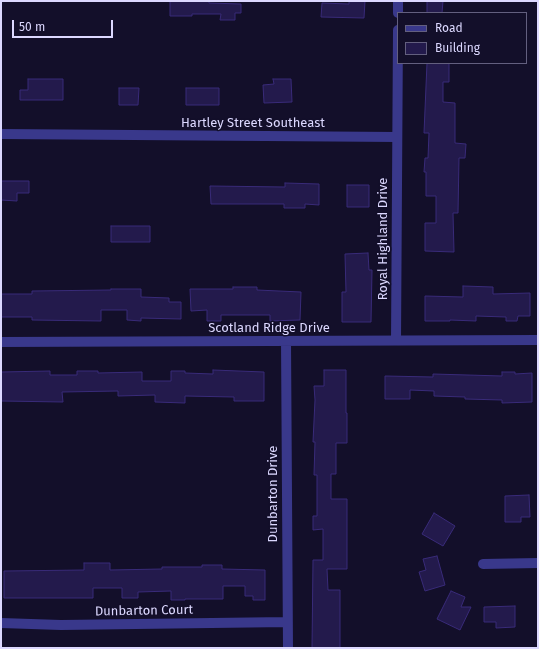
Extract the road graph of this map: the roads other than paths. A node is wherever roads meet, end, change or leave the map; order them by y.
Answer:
1 (398, 1) edge
2 (398, 12) edge
3 (398, 64) edge
4 (1, 134) edge
5 (397, 137) junction
6 (286, 340) junction
7 (396, 340) junction
8 (538, 340) edge
9 (1, 342) edge
10 (538, 563) edge
11 (483, 564) dead end
12 (287, 622) junction
13 (1, 623) edge
14 (288, 648) edge

1 - 2 street
3 - 5 street
4 - 5 street, Hartley Street Southeast
5 - 7 street, Royal Highland Drive
6 - 7 street, Scotland Ridge Drive
6 - 9 street, Scotland Ridge Drive
6 - 12 street, Dunbarton Drive
7 - 8 street, Scotland Ridge Drive
10 - 11 street
12 - 13 street, Dunbarton Court
12 - 14 street, Dunbarton Drive

